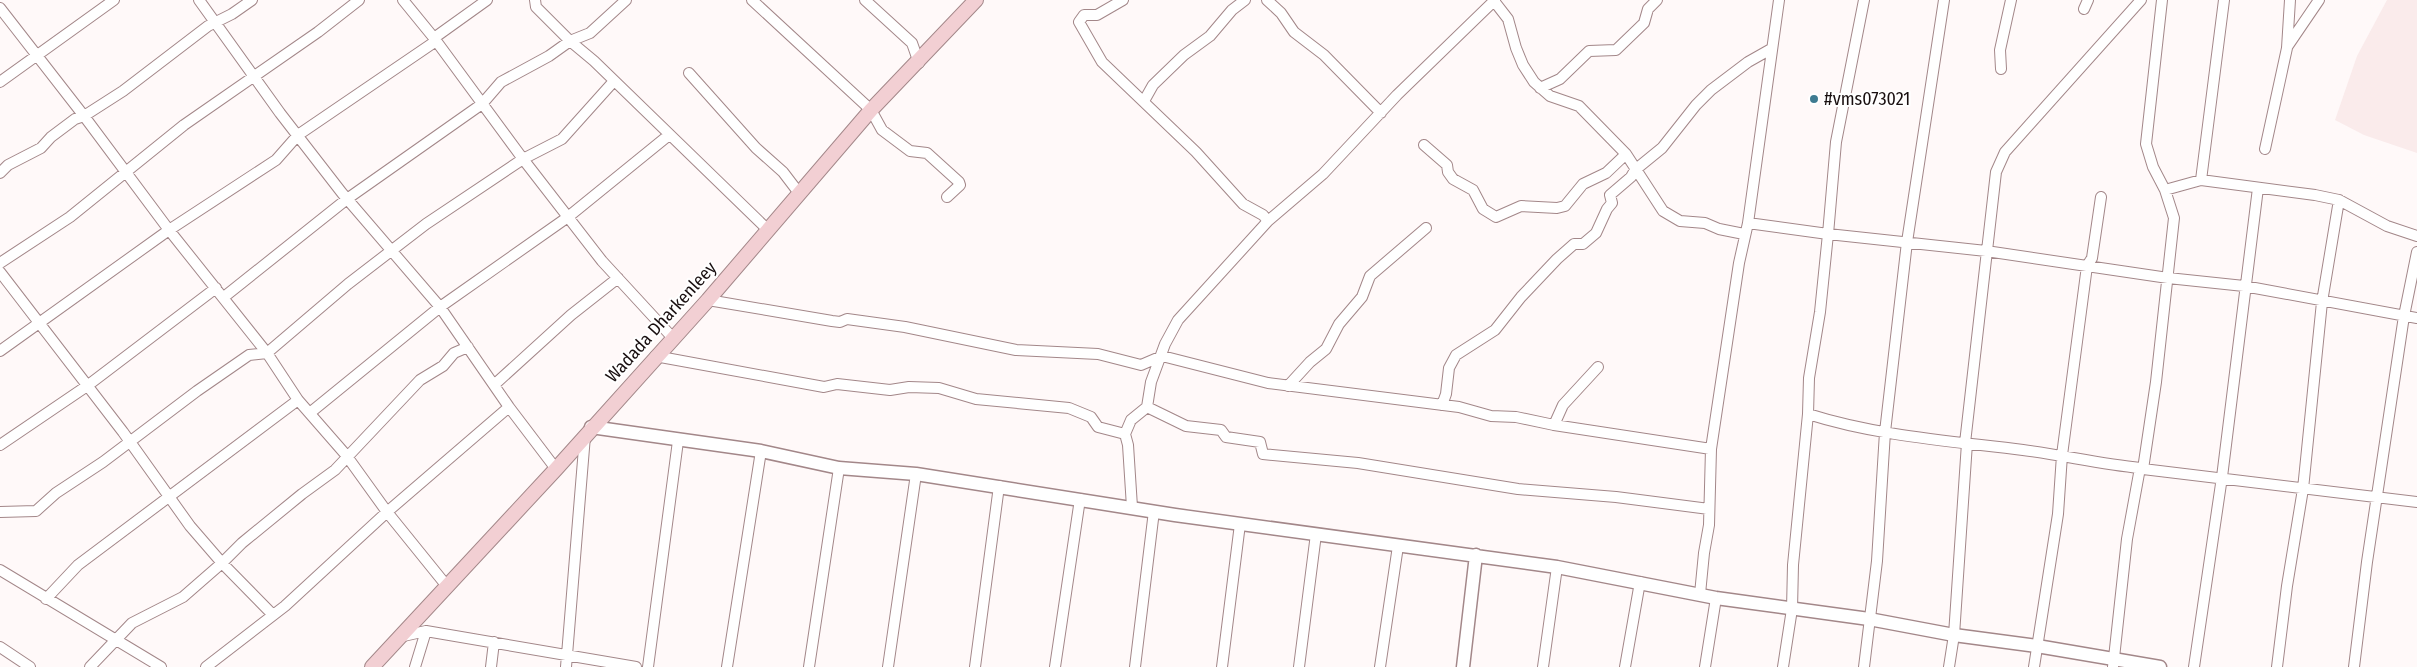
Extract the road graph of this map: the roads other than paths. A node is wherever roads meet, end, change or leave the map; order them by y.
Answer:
1 (114, 0) edge
2 (199, 0) edge
3 (252, 0) edge
4 (359, 0) edge
5 (403, 0) edge
6 (487, 0) edge
7 (535, 0) edge
8 (626, 0) edge
9 (752, 0) edge
10 (865, 0) edge
11 (976, 0) edge
12 (1123, 0) edge
13 (1246, 0) edge
14 (1267, 0) edge
15 (1494, 0) edge
16 (1657, 0) edge
17 (1779, 0) edge
18 (1864, 0) edge
19 (1944, 0) edge
20 (2011, 0) edge
21 (2142, 0) edge
22 (2162, 0) edge
23 (2224, 0) edge
24 (2290, 0) edge
25 (2319, 0) edge
26 (0, 8) edge
27 (215, 23) junction
28 (435, 39) junction
29 (570, 41) junction
30 (2287, 48) junction
31 (1771, 49) junction
32 (36, 56) junction
33 (919, 62) junction
34 (2001, 69) dead end
35 (689, 73) dead end
36 (256, 76) junction
37 (614, 81) junction
38 (0, 82) edge
39 (1540, 88) junction
40 (1144, 101) junction
41 (482, 104) junction
42 (871, 110) junction
43 (1381, 113) junction
44 (84, 116) junction
45 (298, 135) junction
46 (669, 135) junction
47 (1424, 145) dead end
48 (2265, 149) dead end
49 (1626, 154) junction
50 (523, 159) junction
51 (1635, 170) junction
52 (0, 173) edge
53 (126, 174) junction
54 (2201, 180) junction
55 (2258, 188) junction
56 (2165, 190) junction
57 (799, 193) junction
58 (947, 197) dead end
59 (2101, 197) dead end
60 (347, 198) junction
61 (2339, 200) junction
62 (568, 217) junction
63 (1268, 221) junction
64 (1748, 223) junction
65 (1426, 228) dead end
66 (767, 229) junction
67 (169, 230) junction
68 (1744, 234) junction
69 (1828, 234) junction
70 (2417, 236) edge
71 (1908, 242) junction
72 (393, 250) junction
73 (1986, 251) junction
74 (2417, 252) edge
75 (0, 262) edge
76 (2087, 266) junction
77 (0, 272) edge
78 (618, 278) junction
79 (2168, 278) junction
80 (2244, 286) junction
81 (216, 288) junction
82 (224, 297) junction
83 (708, 300) junction
84 (2322, 302) junction
85 (440, 307) junction
86 (2404, 316) junction
87 (2417, 318) edge
88 (40, 323) junction
89 (672, 337) junction
90 (468, 347) junction
91 (0, 351) edge
92 (267, 353) junction
93 (655, 356) junction
94 (1162, 356) junction
95 (1598, 367) dead end
96 (494, 385) junction
97 (87, 386) junction
98 (1288, 386) junction
99 (298, 400) junction
100 (1442, 405) junction
101 (509, 407) junction
102 (1147, 408) junction
103 (311, 412) junction
104 (1808, 414) junction
105 (1554, 425) junction
106 (588, 431) junction
107 (1885, 432) junction
108 (1125, 434) junction
109 (678, 441) junction
110 (130, 442) junction
111 (1966, 443) junction
112 (0, 445) edge
113 (1711, 449) junction
114 (761, 451) junction
115 (2062, 455) junction
116 (346, 456) junction
117 (839, 468) junction
118 (2142, 468) junction
119 (556, 469) junction
120 (916, 474) junction
121 (2222, 477) junction
122 (999, 486) junction
123 (2303, 489) junction
124 (168, 496) junction
125 (2378, 496) junction
126 (1080, 499) junction
127 (2417, 502) edge
128 (1132, 508) junction
129 (1709, 509) junction
130 (1154, 511) junction
131 (0, 512) edge
132 (387, 512) junction
133 (1240, 524) junction
134 (1316, 534) junction
135 (1398, 546) junction
136 (1476, 555) junction
137 (222, 564) junction
138 (1557, 567) junction
139 (0, 570) edge
140 (1640, 582) junction
141 (446, 585) junction
142 (1700, 594) junction
143 (1716, 598) junction
144 (46, 599) junction
145 (1792, 610) junction
146 (273, 615) junction
147 (1870, 619) junction
148 (426, 631) junction
149 (1954, 635) junction
150 (398, 637) junction
151 (116, 641) junction
152 (494, 642) junction
153 (2038, 646) junction
154 (0, 647) edge
155 (568, 654) junction
156 (2113, 663) edge
157 (30, 667) edge
158 (90, 667) edge
159 (161, 667) edge
160 (206, 667) edge
161 (372, 667) edge
162 (416, 667) edge
163 (491, 667) edge
164 (566, 667) edge
165 (636, 667) edge
166 (648, 667) edge
167 (728, 667) edge
168 (808, 667) edge
169 (888, 667) edge
170 (975, 667) edge
171 (1054, 667) edge
172 (1135, 667) edge
173 (1222, 667) edge
174 (1299, 667) edge
175 (1380, 667) edge
176 (1463, 667) edge
177 (1543, 667) edge
178 (1625, 667) edge
179 (1705, 667) edge
180 (1783, 667) edge
181 (1864, 667) edge
182 (1949, 667) edge
183 (2034, 667) edge
184 (2160, 667) edge
185 (2194, 667) edge
186 (2278, 667) edge
187 (2354, 667) edge

1 - 32 street
2 - 27 street
3 - 27 street
4 - 36 street
5 - 28 street
6 - 28 street
7 - 29 street
8 - 29 street
9 - 42 street
10 - 33 street
11 - 33 main road, Wadada Dharkenleey
12 - 40 street
13 - 40 street
14 - 43 street
15 - 39 street
15 - 43 street
16 - 39 street
17 - 31 street
18 - 69 street
19 - 71 street
20 - 34 street
21 - 73 street
22 - 56 street
23 - 54 street
24 - 30 street
25 - 30 street
26 - 32 street
27 - 36 street
27 - 44 street
28 - 41 street
28 - 45 street
29 - 37 street
29 - 41 street
30 - 48 street
31 - 51 street
31 - 64 street
32 - 38 street
32 - 44 street
33 - 42 main road, Wadada Dharkenleey
35 - 57 street
36 - 45 street
36 - 53 street
37 - 46 street
37 - 50 street
39 - 49 street
40 - 63 street
41 - 50 street
41 - 60 street
42 - 57 main road, Wadada Dharkenleey
42 - 58 street
43 - 63 street
44 - 52 street
44 - 53 street
45 - 60 street
45 - 67 street
46 - 62 street
46 - 66 street
47 - 49 street
49 - 51 street
50 - 62 street
50 - 72 street
51 - 68 street
51 - 100 street
53 - 67 street
53 - 75 street
54 - 55 street
54 - 56 street
55 - 61 street
55 - 80 street
56 - 79 street
57 - 66 main road, Wadada Dharkenleey
59 - 76 street
60 - 72 street
60 - 82 street
61 - 70 street
61 - 84 street
62 - 78 street
62 - 85 street
63 - 94 street
64 - 68 street
64 - 69 street
65 - 98 street
66 - 83 main road, Wadada Dharkenleey
67 - 81 street
67 - 88 street
68 - 113 street
69 - 71 street
69 - 104 street
71 - 73 street
71 - 107 street
72 - 85 street
72 - 92 street
73 - 76 street
73 - 111 street
74 - 86 street
76 - 79 street
76 - 115 street
77 - 88 street
78 - 89 street
78 - 96 street
79 - 80 street
79 - 118 street
80 - 84 street
80 - 121 street
81 - 82 street
81 - 97 street
82 - 92 street
83 - 89 main road, Wadada Dharkenleey
83 - 94 street
84 - 86 street
84 - 123 street
85 - 90 street
85 - 103 street
86 - 87 street
86 - 125 street
88 - 91 street
88 - 97 street
89 - 93 main road, Wadada Dharkenleey
90 - 96 street
90 - 116 street
92 - 99 street
92 - 110 street
93 - 106 main road, Wadada Dharkenleey
93 - 108 street
94 - 98 street
94 - 102 street
95 - 105 street
96 - 101 street
97 - 110 street
97 - 112 street
98 - 100 street
99 - 103 street
99 - 124 street
100 - 105 street
101 - 119 street
101 - 132 street
102 - 108 street
102 - 129 street
103 - 116 street
104 - 107 street
104 - 145 street
105 - 113 street
106 - 109 street
106 - 119 main road, Wadada Dharkenleey
106 - 155 street
107 - 111 street
107 - 147 street
108 - 128 street
109 - 114 street
109 - 166 street
110 - 124 street
110 - 131 street
111 - 115 street
111 - 149 street
113 - 129 street
114 - 117 street
114 - 167 street
115 - 118 street
115 - 153 street
116 - 132 street
116 - 137 street
117 - 120 street
117 - 168 street
118 - 121 street
118 - 156 street
119 - 141 main road, Wadada Dharkenleey
120 - 122 street
120 - 169 street
121 - 123 street
121 - 185 street
122 - 126 street
122 - 170 street
123 - 125 street
123 - 186 street
124 - 137 street
124 - 144 street
125 - 127 street
125 - 187 street
126 - 128 street
126 - 171 street
128 - 130 street
129 - 142 street
130 - 133 street
130 - 172 street
132 - 141 street
132 - 146 street
133 - 134 street
133 - 173 street
134 - 135 street
134 - 174 street
135 - 136 street
135 - 175 street
136 - 138 street
136 - 176 street
137 - 146 street
137 - 151 street
138 - 140 street
138 - 177 street
139 - 144 street
140 - 142 street
140 - 178 street
141 - 150 main road, Wadada Dharkenleey
142 - 143 street
143 - 145 street
143 - 179 street
144 - 151 street
145 - 147 street
145 - 180 street
146 - 160 street
147 - 149 street
147 - 181 street
148 - 150 street
148 - 152 street
148 - 162 street
149 - 153 street
149 - 182 street
150 - 161 main road, Wadada Dharkenleey
151 - 158 street
151 - 159 street
152 - 155 street
152 - 163 street
153 - 156 street
153 - 183 street
154 - 157 street
155 - 164 street
155 - 165 street
156 - 184 street

